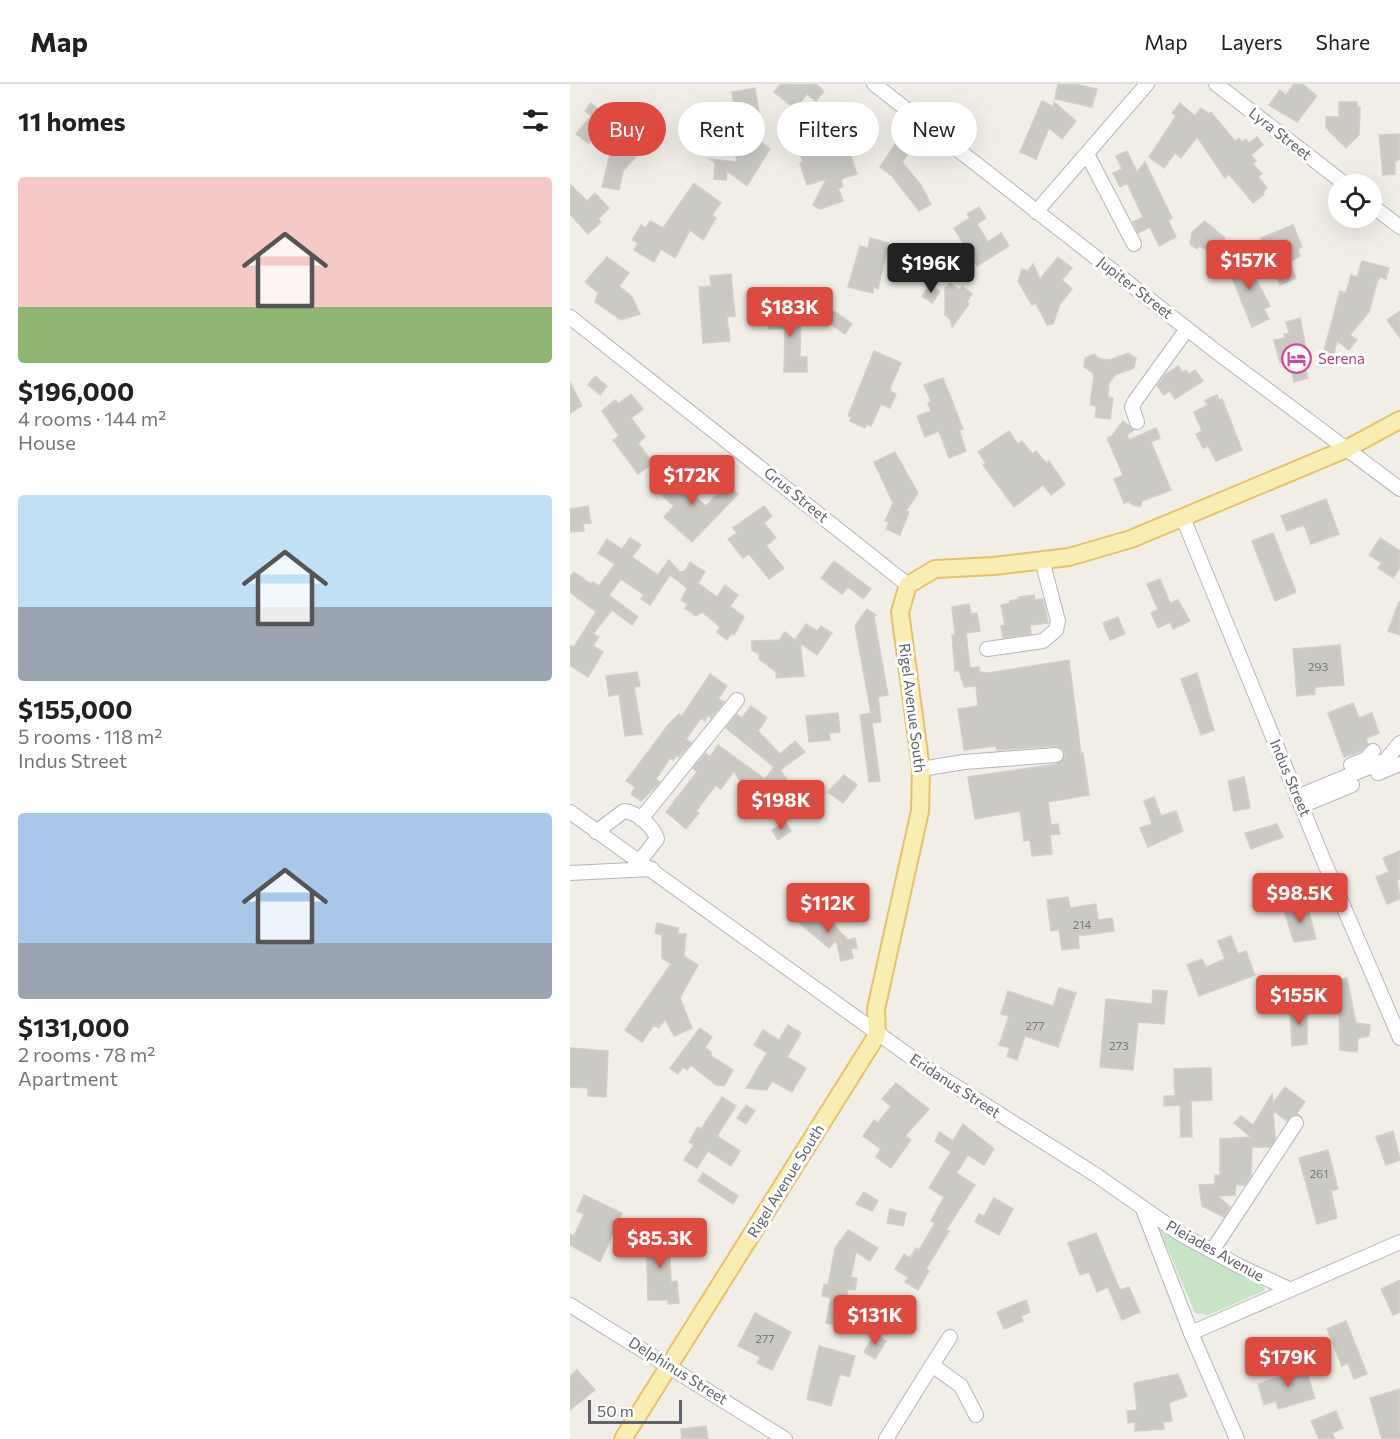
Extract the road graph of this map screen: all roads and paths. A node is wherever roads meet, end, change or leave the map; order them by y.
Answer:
1 (874, 84) edge
2 (1147, 84) edge
3 (1216, 84) edge
4 (1087, 154) junction
5 (1332, 174) edge
6 (1036, 212) junction
7 (1382, 213) edge
8 (1400, 227) edge
9 (1134, 244) dead end
10 (570, 317) edge
11 (1187, 329) junction
12 (1400, 420) edge
13 (1137, 422) dead end
14 (1346, 449) junction
15 (1400, 489) edge
16 (1183, 518) junction
17 (1042, 560) junction
18 (908, 585) junction
19 (987, 649) dead end
20 (737, 700) dead end
21 (1400, 743) edge
22 (1373, 751) dead end
23 (1056, 755) dead end
24 (1400, 764) edge
25 (921, 769) junction
26 (1298, 798) junction
27 (570, 812) edge
28 (641, 819) junction
29 (596, 832) junction
30 (639, 862) junction
31 (652, 869) junction
32 (570, 873) edge
33 (876, 1035) junction
34 (1400, 1038) edge
35 (1296, 1123) dead end
36 (1143, 1209) junction
37 (1400, 1242) edge
38 (1212, 1251) junction
39 (1288, 1289) junction
40 (570, 1305) edge
41 (1191, 1333) junction
42 (950, 1337) dead end
43 (668, 1365) junction
44 (932, 1365) junction
45 (976, 1415) dead end
46 (623, 1439) edge
47 (785, 1439) edge
48 (886, 1439) edge
49 (1237, 1439) edge

1 - 6 street, Jupiter Street
2 - 4 street
3 - 5 street, Lyra Street
4 - 6 street
4 - 9 street
6 - 11 street, Jupiter Street
7 - 8 street
10 - 18 street, Grus Street
11 - 13 street
11 - 14 street, Jupiter Street
12 - 14 main road
14 - 15 street, Jupiter Street
14 - 16 main road
16 - 17 main road
16 - 26 street, Indus Street
17 - 18 main road
17 - 19 street
18 - 25 main road, Rigel Avenue South
20 - 28 street
21 - 26 street
22 - 26 street
23 - 25 street
24 - 26 street
25 - 33 main road, Rigel Avenue South
26 - 34 street, Indus Street
27 - 29 street, Eridanus Street
28 - 29 street
28 - 30 street
29 - 30 street, Eridanus Street
30 - 31 street, Eridanus Street
31 - 32 street
31 - 33 street, Eridanus Street
33 - 36 street, Eridanus Street
33 - 43 main road, Rigel Avenue South
35 - 38 street
36 - 38 street, Pleiades Avenue
36 - 41 street
37 - 39 street, Pleiades Avenue
38 - 39 street, Pleiades Avenue
39 - 41 street, Pleiades Avenue
40 - 43 street, Delphinus Street
41 - 49 street
42 - 44 street
43 - 46 main road, Rigel Avenue South
43 - 47 street, Delphinus Street
44 - 45 street
44 - 48 street

